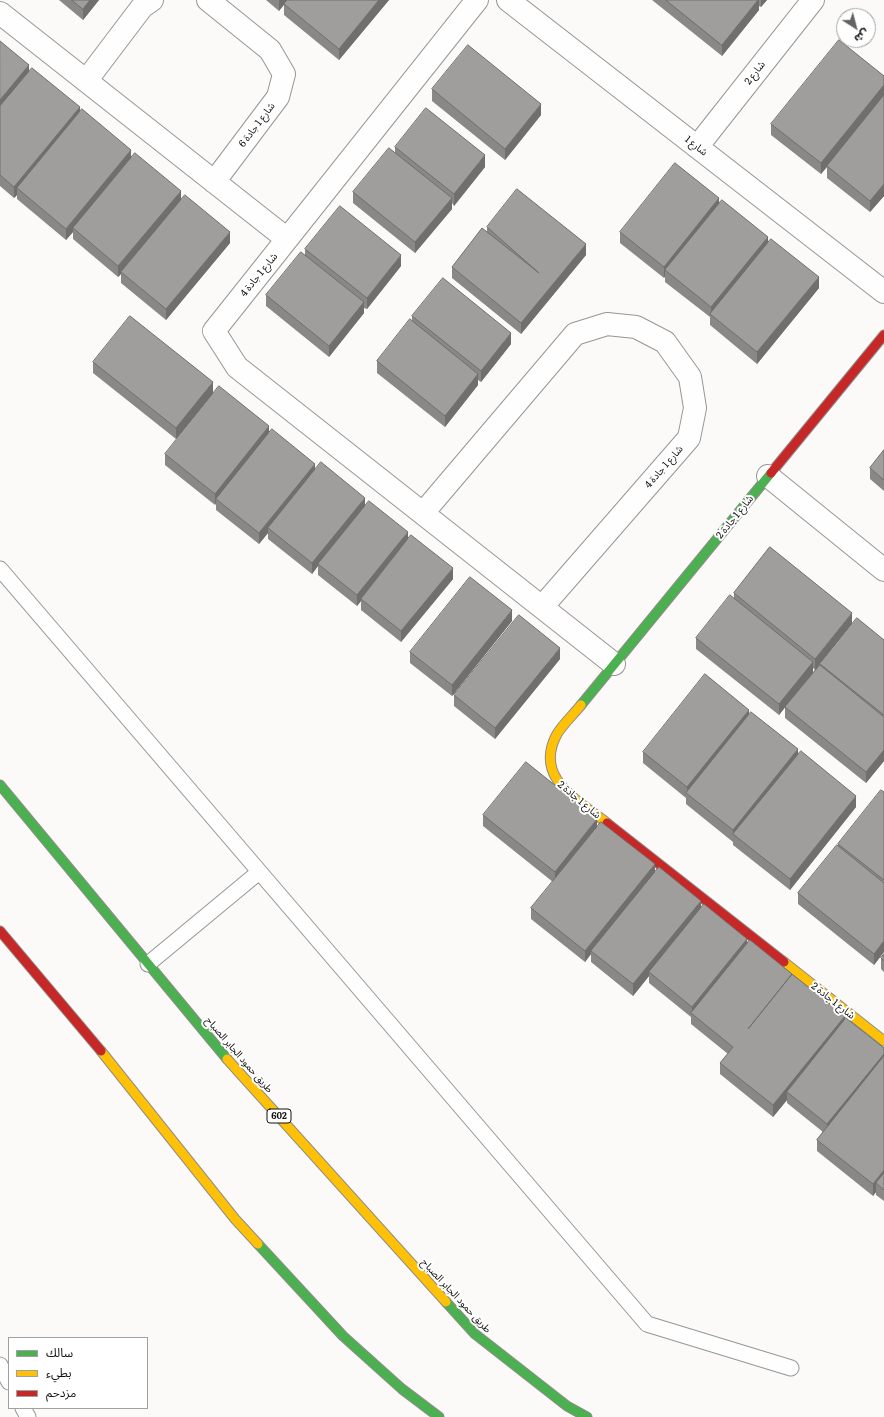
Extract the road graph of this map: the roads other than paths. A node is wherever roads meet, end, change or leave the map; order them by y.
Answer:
1 (152, 0) edge
2 (208, 0) edge
3 (478, 0) edge
4 (508, 0) edge
5 (813, 0) edge
6 (0, 13) edge
7 (86, 81) junction
8 (697, 146) junction
9 (214, 182) junction
10 (287, 239) junction
11 (884, 292) edge
12 (884, 335) edge
13 (768, 476) junction
14 (423, 513) junction
15 (0, 569) edge
16 (884, 570) edge
17 (542, 607) junction
18 (614, 664) junction
19 (0, 785) edge
20 (259, 872) junction
21 (0, 931) edge
22 (148, 964) junction
23 (884, 1041) edge
24 (0, 1365) edge
25 (791, 1368) dead end
26 (8, 1380) edge
27 (439, 1417) edge
28 (587, 1417) edge

1 - 7 street
2 - 9 street, شارع 1 جادة 6
3 - 10 street, شارع 1 جادة 4
4 - 8 street, شارع 1
5 - 8 street, شارع 2
6 - 7 street
7 - 9 street
8 - 11 street, شارع 1
9 - 10 street
10 - 14 street, شارع 1 جادة 4
12 - 13 main road, شارع 1 جادة 2
13 - 16 street
13 - 18 main road, شارع 1 جادة 2
14 - 17 street, شارع 1 جادة 4
14 - 17 street, شارع 1 جادة 4
15 - 20 lane
17 - 18 street, شارع 1 جادة 4
18 - 23 main road, شارع 1 جادة 2
19 - 22 main road, طريق حمود الجابر الصباح / 602
20 - 22 lane
20 - 25 lane
21 - 27 main road
22 - 28 main road, طريق حمود الجابر الصباح / 602
24 - 26 lane

